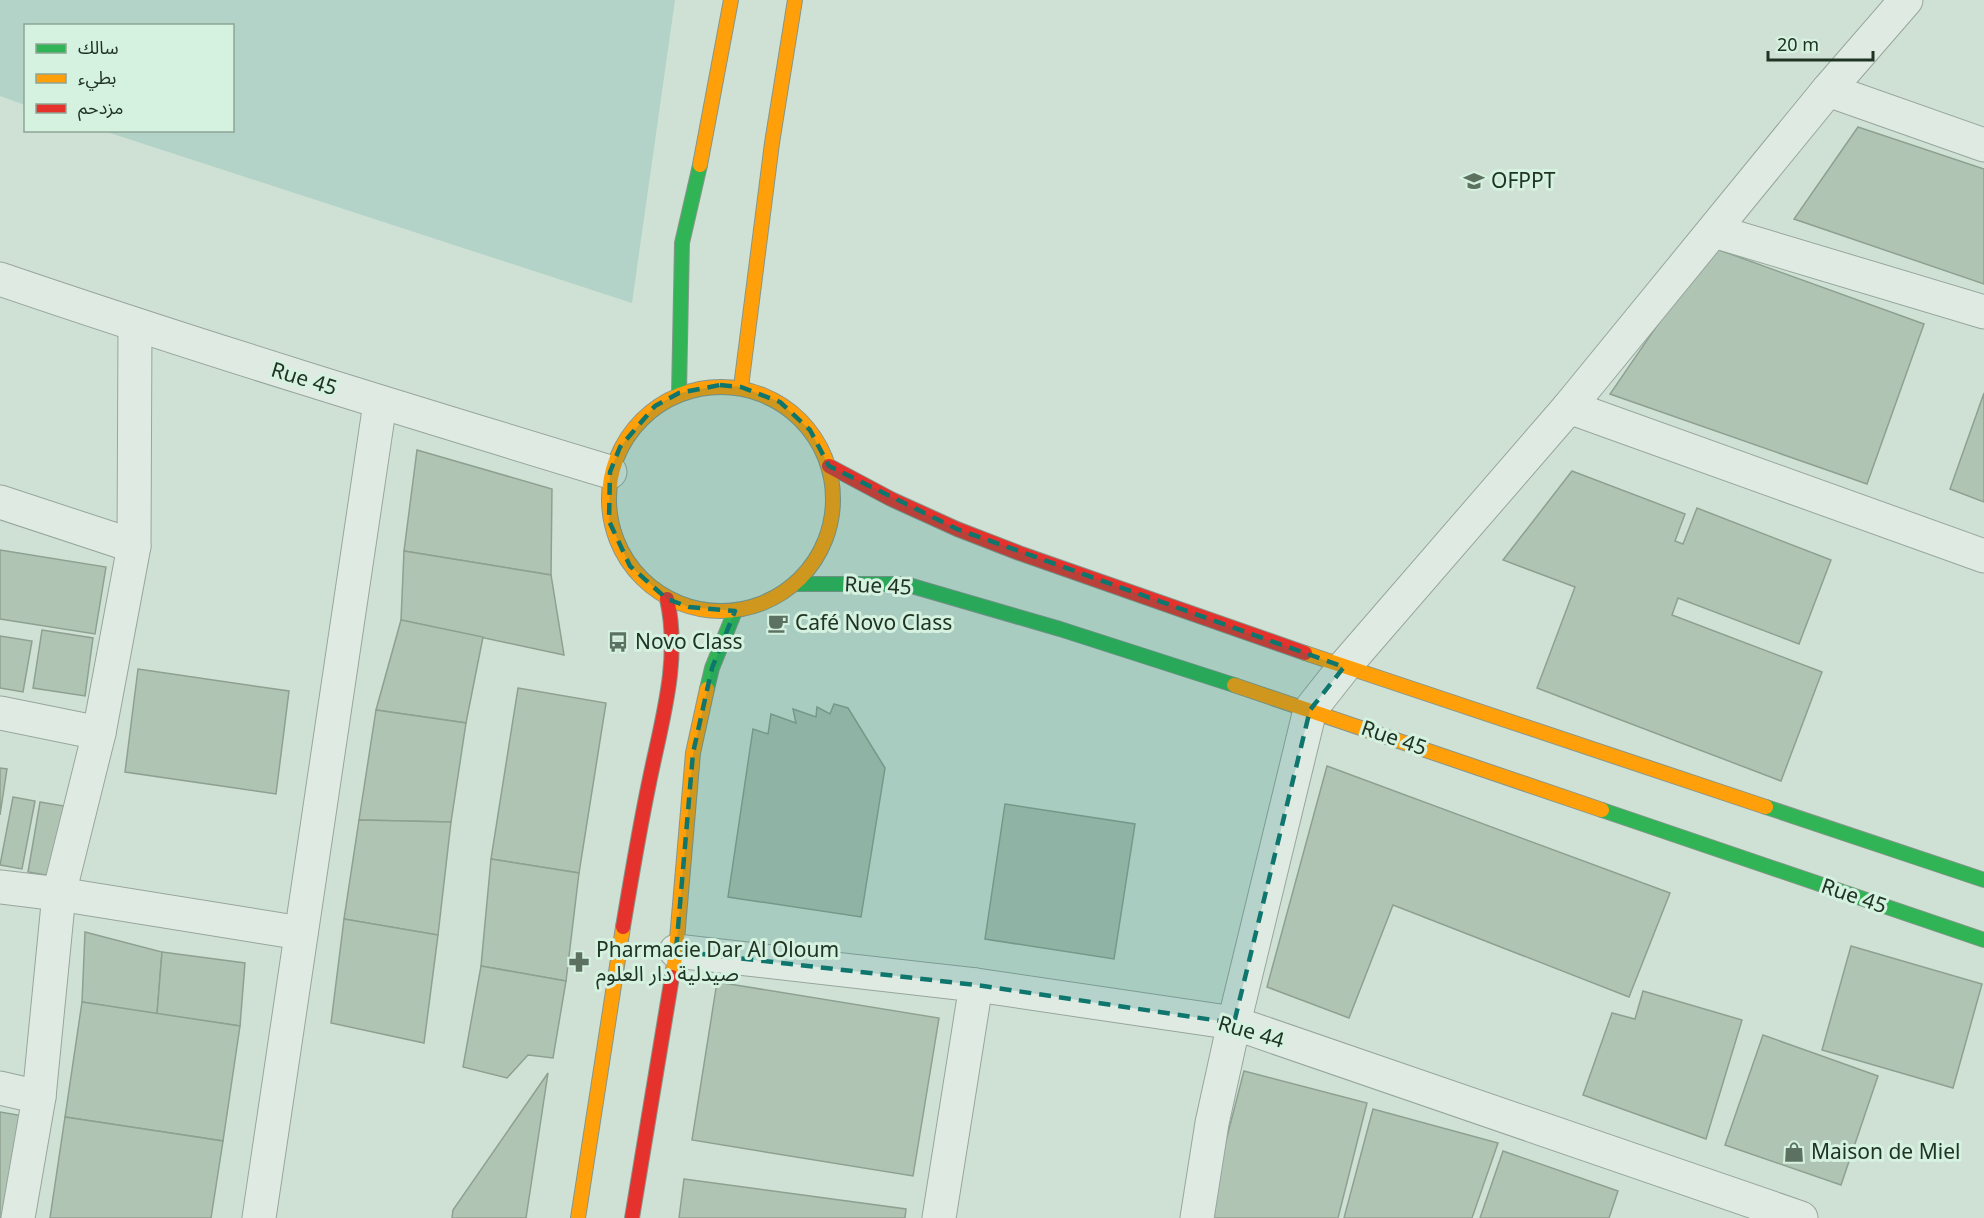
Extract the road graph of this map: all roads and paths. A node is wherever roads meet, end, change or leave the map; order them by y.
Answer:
1 (731, 0) edge
2 (795, 0) edge
3 (1906, 0) edge
4 (1828, 90) junction
5 (1984, 145) edge
6 (1714, 231) junction
7 (0, 279) edge
8 (1984, 312) edge
9 (135, 326) junction
10 (741, 387) junction
11 (679, 393) junction
12 (381, 403) junction
13 (1569, 407) junction
14 (829, 466) junction
15 (610, 472) junction
16 (0, 502) edge
17 (134, 546) junction
18 (1984, 556) edge
19 (795, 584) junction
20 (667, 599) junction
21 (735, 611) junction
22 (1344, 667) junction
23 (1310, 710) junction
24 (0, 713) edge
25 (99, 733) junction
26 (1984, 880) edge
27 (0, 887) edge
28 (58, 894) junction
29 (301, 933) junction
30 (1984, 940) edge
31 (676, 951) junction
32 (976, 985) junction
33 (1234, 1023) junction
34 (0, 1088) edge
35 (39, 1097) junction
36 (18, 1218) edge
37 (259, 1218) edge
38 (578, 1218) edge
39 (632, 1218) edge
40 (939, 1218) edge
41 (1197, 1218) edge
42 (1802, 1218) edge

1 - 11 street
2 - 10 street
3 - 4 street
4 - 5 street
4 - 6 street
6 - 8 street
6 - 13 street
7 - 9 street, Rue 45
9 - 12 street, Rue 45
9 - 17 street
10 - 11 street
10 - 14 street
11 - 15 street
12 - 15 street, Rue 45
12 - 29 street
13 - 18 street
13 - 22 street
14 - 19 street
14 - 22 street
15 - 20 street
16 - 17 street
17 - 25 street
19 - 21 street
19 - 23 street, Rue 45
20 - 21 street
20 - 38 street
21 - 31 street
22 - 23 street
22 - 26 street
23 - 30 street, Rue 45
23 - 33 street
24 - 25 street
25 - 28 street
27 - 28 street
28 - 29 street
28 - 35 street
29 - 37 street
31 - 32 street, Rue 44
31 - 39 street
32 - 33 street, Rue 44
32 - 40 street
33 - 41 street
33 - 42 street, Rue 44
34 - 35 street
35 - 36 street

